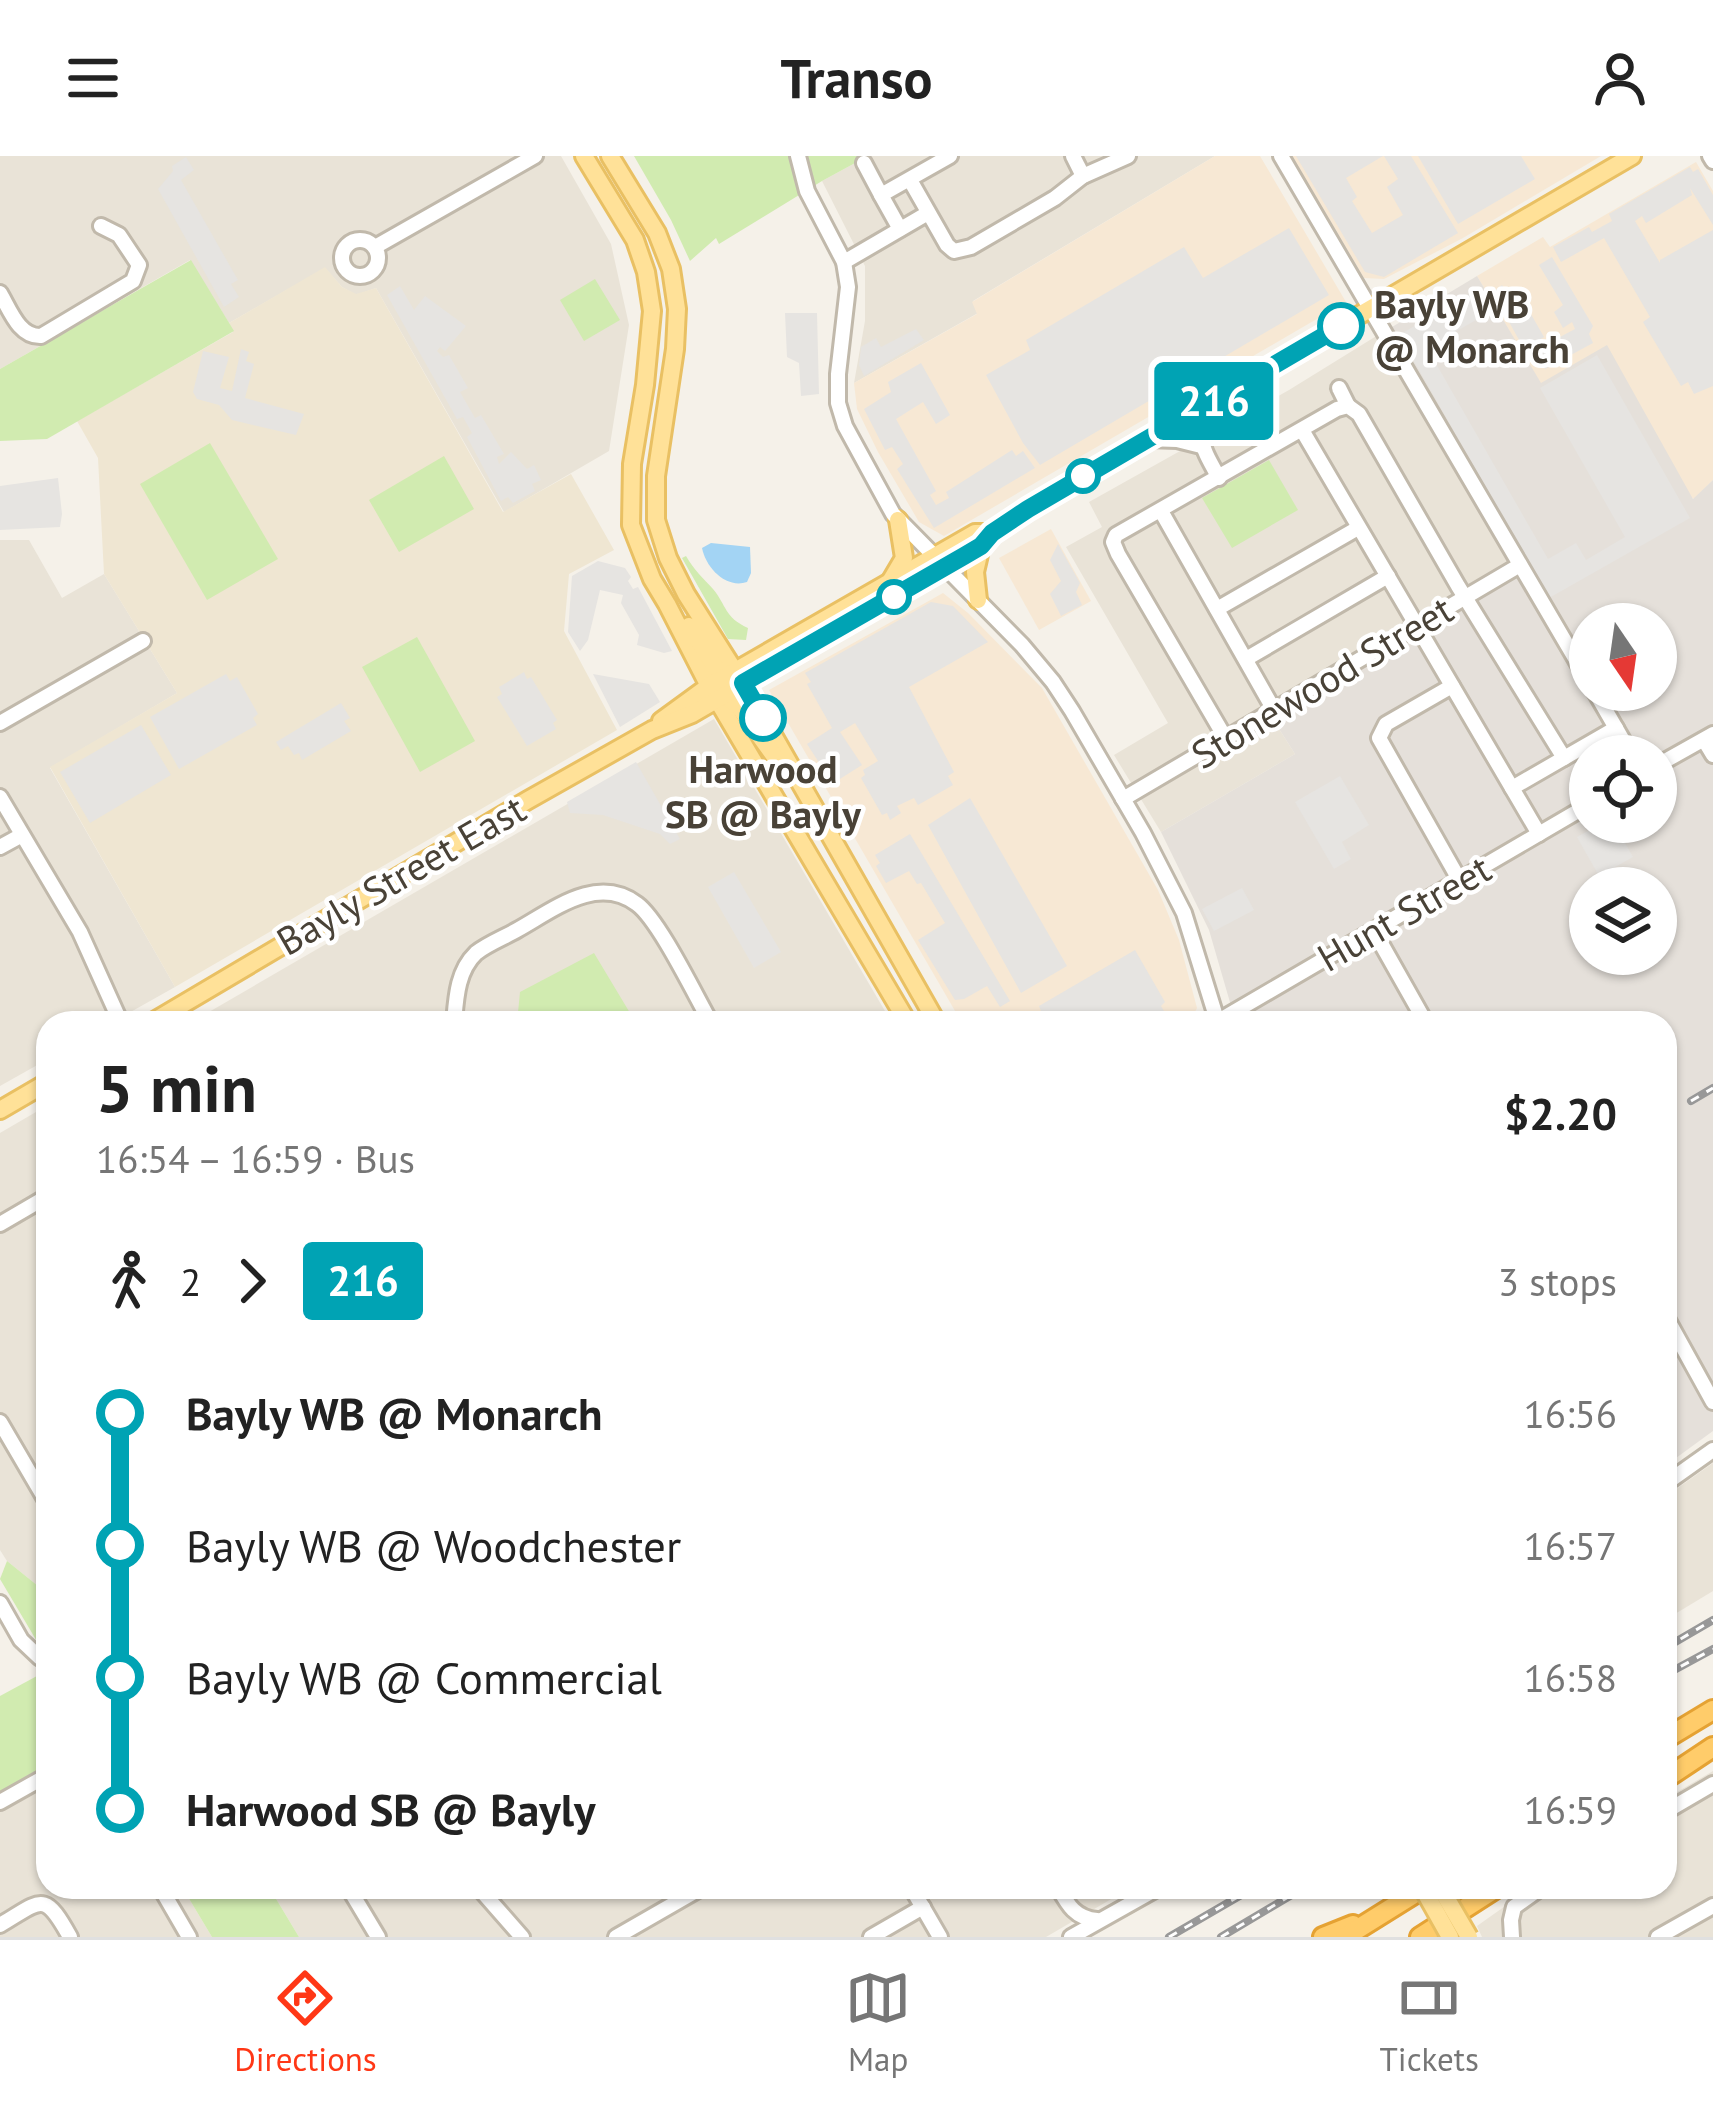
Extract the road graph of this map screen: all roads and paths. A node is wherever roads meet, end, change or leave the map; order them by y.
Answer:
1 (535, 156) edge
2 (584, 156) edge
3 (610, 156) edge
4 (798, 156) edge
5 (950, 156) edge
6 (1072, 156) edge
7 (1128, 156) edge
8 (1281, 156) edge
9 (1632, 156) edge
10 (864, 163) dead end
11 (1083, 176) junction
12 (910, 180) junction
13 (881, 195) junction
14 (928, 213) junction
15 (101, 226) dead end
16 (900, 229) junction
17 (375, 248) dead end
18 (844, 262) junction
19 (0, 293) edge
20 (1371, 308) junction
21 (1339, 388) dead end
22 (1219, 398) junction
23 (1348, 406) junction
24 (1302, 430) junction
25 (1147, 439) junction
26 (1201, 446) junction
27 (1219, 478) junction
28 (1161, 511) junction
29 (898, 520) junction
30 (1358, 528) junction
31 (986, 540) junction
32 (942, 561) junction
33 (1520, 565) junction
34 (1388, 576) junction
35 (889, 583) junction
36 (1465, 597) junction
37 (978, 600) junction
38 (1216, 609) junction
39 (1417, 625) junction
40 (143, 641) dead end
41 (1569, 648) edge
42 (1246, 659) junction
43 (726, 685) junction
44 (1452, 686) junction
45 (1274, 710) junction
46 (1606, 711) edge
47 (0, 723) edge
48 (1616, 728) junction
49 (1620, 735) edge
50 (1708, 737) edge
51 (1226, 739) junction
52 (1677, 754) edge
53 (1713, 755) edge
54 (1564, 758) junction
55 (1512, 788) junction
56 (0, 797) edge
57 (1123, 799) junction
58 (1569, 816) edge
59 (1539, 834) junction
60 (22, 835) junction
61 (0, 847) edge
62 (844, 861) junction
63 (819, 870) junction
64 (1460, 881) junction
65 (1374, 932) junction
66 (116, 1011) edge
67 (171, 1011) edge
68 (455, 1011) edge
69 (704, 1011) edge
70 (901, 1011) edge
71 (930, 1011) edge
72 (1213, 1011) edge
73 (1238, 1011) edge
74 (1419, 1011) edge
75 (36, 1089) edge
76 (0, 1110) edge
77 (36, 1203) edge
78 (0, 1224) edge
79 (1677, 1337) edge
80 (1713, 1402) edge
81 (0, 1422) edge
82 (1713, 1450) edge
83 (1677, 1476) edge
84 (36, 1484) edge
85 (0, 1604) edge
86 (36, 1654) edge
87 (1713, 1710) edge
88 (1677, 1732) edge
89 (1713, 1747) edge
90 (1677, 1771) edge
91 (36, 1782) edge
92 (1713, 1784) edge
93 (0, 1802) edge
94 (1677, 1805) edge
95 (167, 1899) edge
96 (355, 1899) edge
97 (489, 1899) edge
98 (682, 1899) edge
99 (918, 1899) edge
100 (1065, 1899) edge
101 (1140, 1899) edge
102 (1145, 1899) edge
103 (1404, 1899) edge
104 (1429, 1899) edge
105 (1447, 1899) edge
106 (1479, 1899) edge
107 (1525, 1899) edge
108 (1713, 1906) edge
109 (923, 1907) junction
110 (1072, 1911) junction
111 (1375, 1918) junction
112 (1099, 1921) junction
113 (0, 1925) edge
114 (70, 1937) edge
115 (189, 1937) edge
116 (378, 1937) edge
117 (522, 1937) edge
118 (616, 1937) edge
119 (871, 1937) edge
120 (940, 1937) edge
121 (1071, 1937) edge
122 (1086, 1937) edge
123 (1323, 1937) edge
124 (1345, 1937) edge
125 (1420, 1937) edge
126 (1450, 1937) edge
127 (1469, 1937) edge
128 (1512, 1937) edge
129 (1658, 1937) edge

1 - 17 street
2 - 43 main road
3 - 43 main road
4 - 18 street
5 - 12 street
6 - 11 street
7 - 11 street
8 - 20 street
9 - 20 main road
10 - 13 street
11 - 14 street
12 - 13 street
12 - 14 street
13 - 16 street
14 - 16 street
15 - 19 street
16 - 18 street
18 - 29 street
20 - 22 main road
20 - 33 street
21 - 23 street
22 - 25 main road
22 - 26 street
23 - 24 street
23 - 36 street
24 - 27 street
24 - 30 street
25 - 26 street
25 - 31 main road
26 - 27 street
27 - 28 street
28 - 38 street
28 - 51 street
29 - 32 street
29 - 35 main road
30 - 34 street
30 - 38 street
31 - 32 main road
31 - 37 main road
32 - 35 main road
32 - 37 street
32 - 43 main road
33 - 36 street, Stonewood Street
33 - 41 street
34 - 39 street
34 - 42 street
35 - 43 main road
36 - 39 street, Stonewood Street
36 - 54 street
37 - 57 street
38 - 42 street
39 - 44 street
39 - 45 street, Stonewood Street
40 - 47 street
42 - 45 street
43 - 62 main road
43 - 63 main road
43 - 67 main road, Bayly Street East
44 - 55 street
44 - 64 street
45 - 51 street, Stonewood Street
46 - 48 street
48 - 49 street
48 - 54 street
50 - 52 street
50 - 53 street
51 - 57 street, Stonewood Street
54 - 55 street
55 - 59 street
56 - 60 street
57 - 72 street
58 - 59 street, Hunt Street
59 - 64 street, Hunt Street
60 - 61 street
60 - 66 street
62 - 63 main road
62 - 71 main road
63 - 70 main road
64 - 65 street, Hunt Street
65 - 73 street, Hunt Street
65 - 74 street
68 - 69 street
75 - 76 main road
77 - 78 street
79 - 80 street
81 - 84 street
82 - 83 street
85 - 86 street
87 - 88 highway
89 - 90 highway
91 - 93 street
92 - 94 street
95 - 115 street
96 - 116 street
97 - 117 street
98 - 118 street
99 - 109 street
100 - 110 street
101 - 112 street
102 - 122 street
103 - 111 highway
104 - 126 main road, bridge
105 - 127 main road, bridge
106 - 125 highway
107 - 128 street
108 - 129 street
109 - 119 street
109 - 120 street
110 - 112 street
110 - 121 street
111 - 123 highway
111 - 124 highway
112 - 121 street
113 - 114 street

